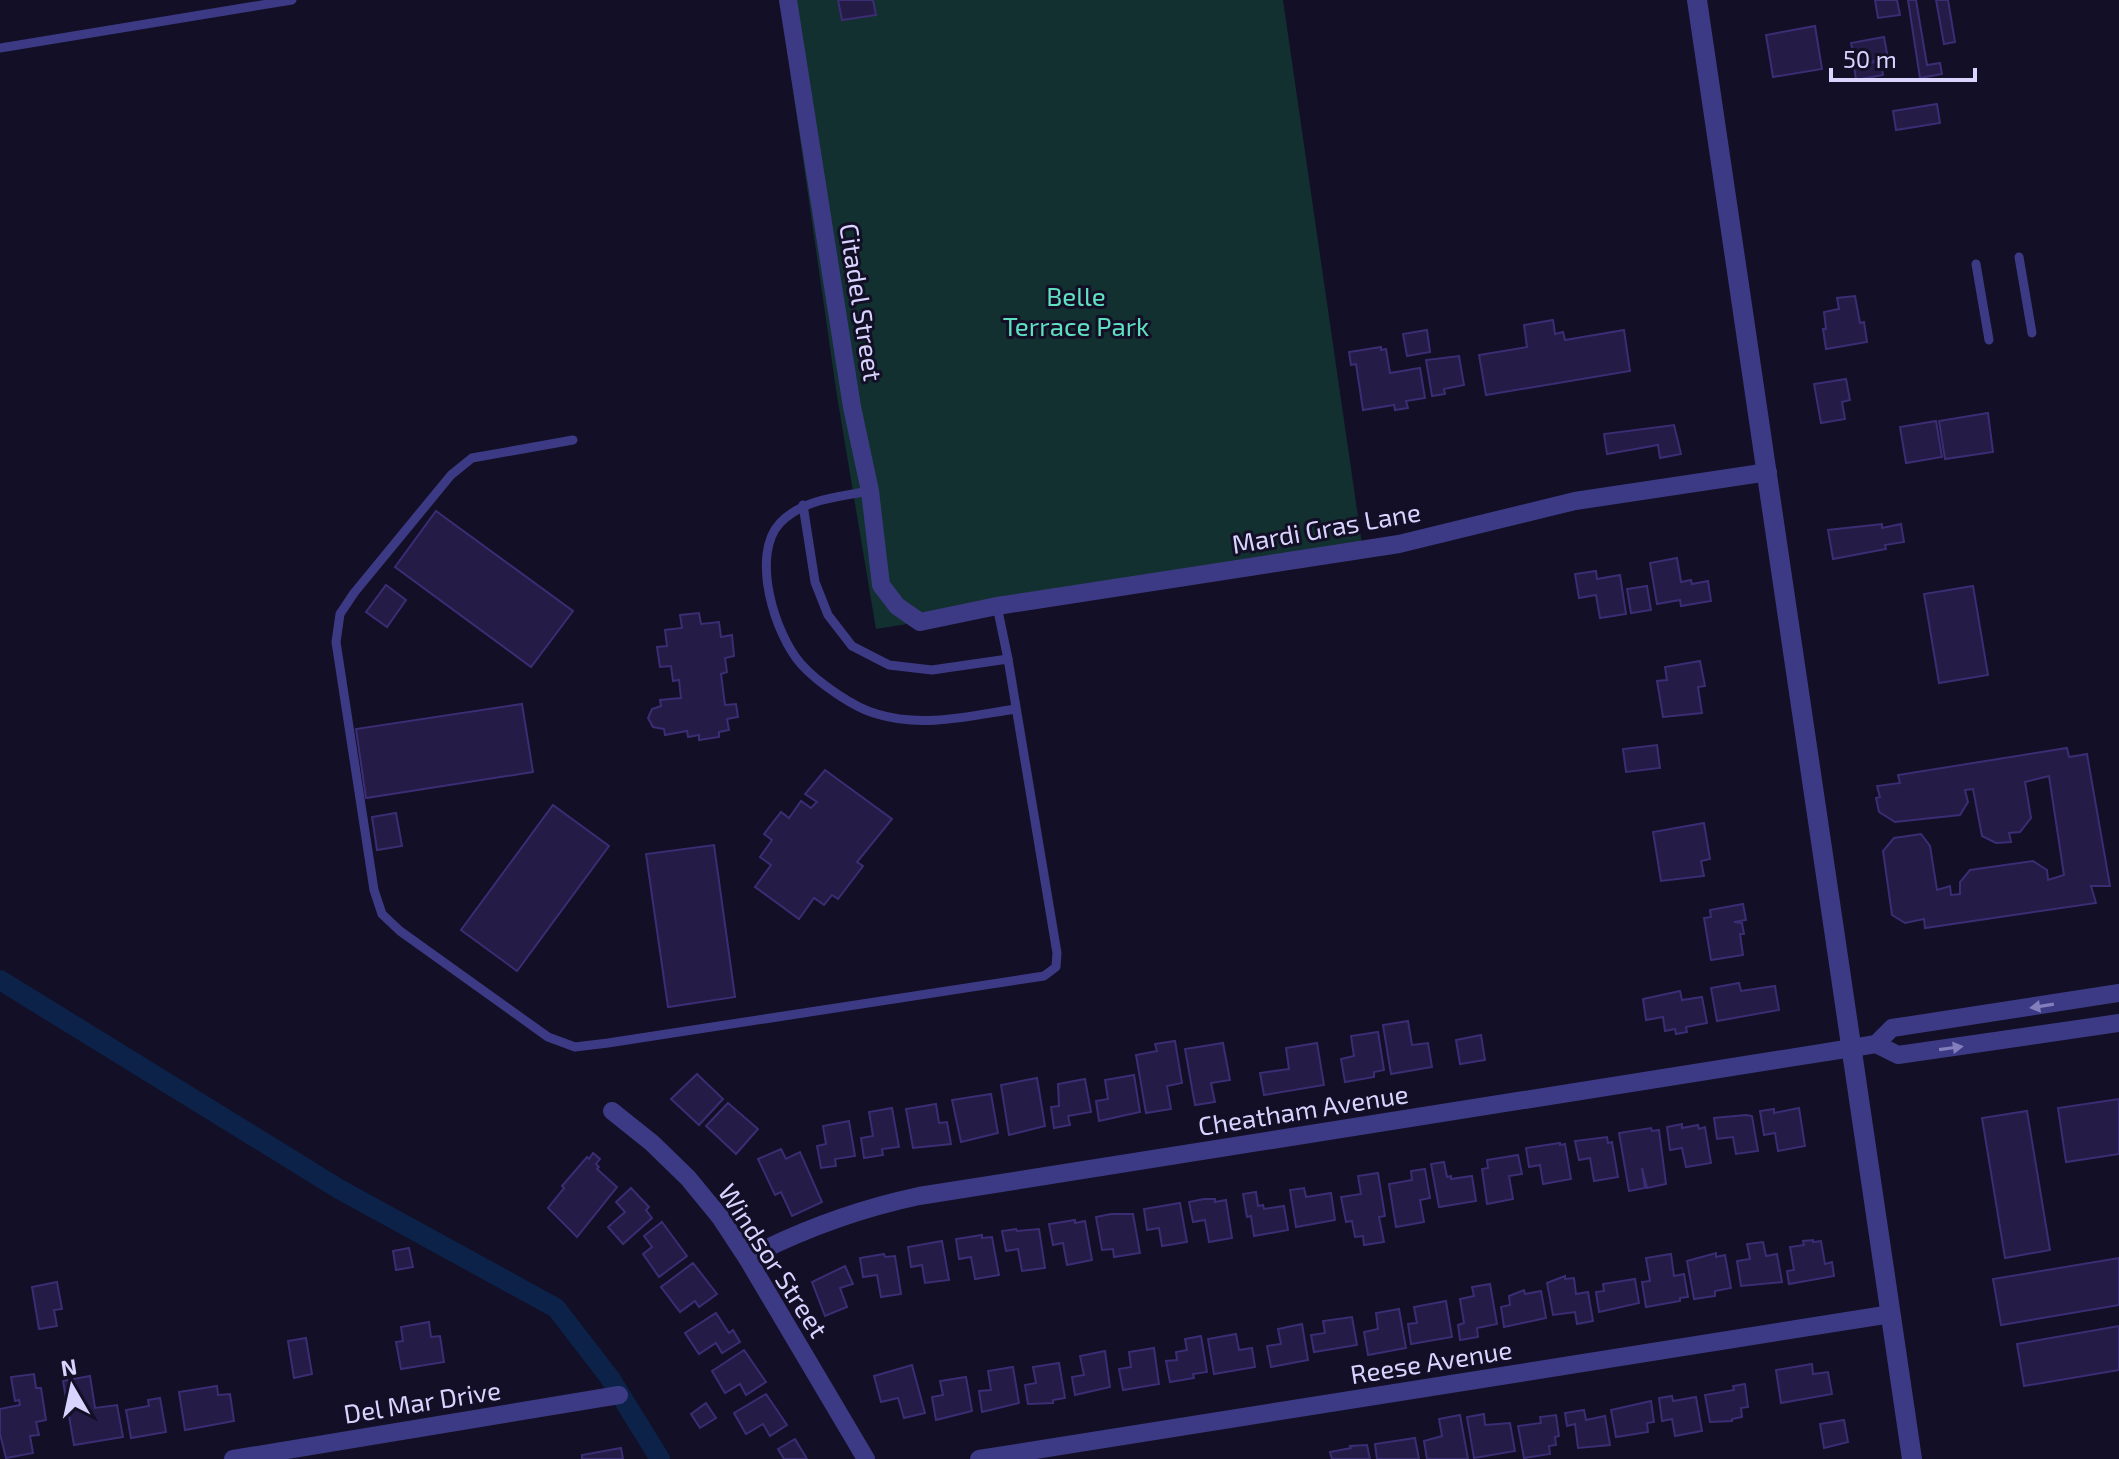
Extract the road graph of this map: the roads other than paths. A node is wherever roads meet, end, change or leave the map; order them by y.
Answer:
1 (292, 0) edge
2 (788, 0) edge
3 (1697, 0) edge
4 (0, 48) edge
5 (2019, 257) dead end
6 (1976, 264) dead end
7 (2032, 333) dead end
8 (1989, 340) dead end
9 (573, 440) dead end
10 (1768, 472) junction
11 (870, 491) junction
12 (803, 505) junction
13 (897, 606) joint
14 (997, 606) junction
15 (1008, 659) junction
16 (1015, 709) junction
17 (2119, 993) edge
18 (2119, 1023) edge
19 (1876, 1044) junction
20 (1852, 1048) junction
21 (612, 1111) dead end
22 (747, 1258) junction
23 (1891, 1314) junction
24 (619, 1395) dead end
25 (233, 1459) edge
26 (866, 1459) edge
27 (979, 1459) edge
28 (1912, 1459) edge

1 - 4 lane
2 - 11 street, Citadel Street
3 - 10 street
5 - 7 lane
6 - 8 lane
9 - 16 lane
10 - 14 street, Mardi Gras Lane
10 - 20 street
11 - 12 lane
11 - 13 street, Citadel Street
12 - 15 lane
12 - 16 lane
13 - 14 street, Mardi Gras Lane
14 - 15 lane
15 - 16 lane
17 -> 19 street, Cheatham Avenue
19 -> 18 street, Cheatham Avenue
19 - 20 street, Cheatham Avenue
20 - 22 street, Cheatham Avenue
20 - 23 street
21 - 22 street, Windsor Street
22 - 26 street, Windsor Street
23 - 27 street, Reese Avenue
23 - 28 street
24 - 25 street, Del Mar Drive

